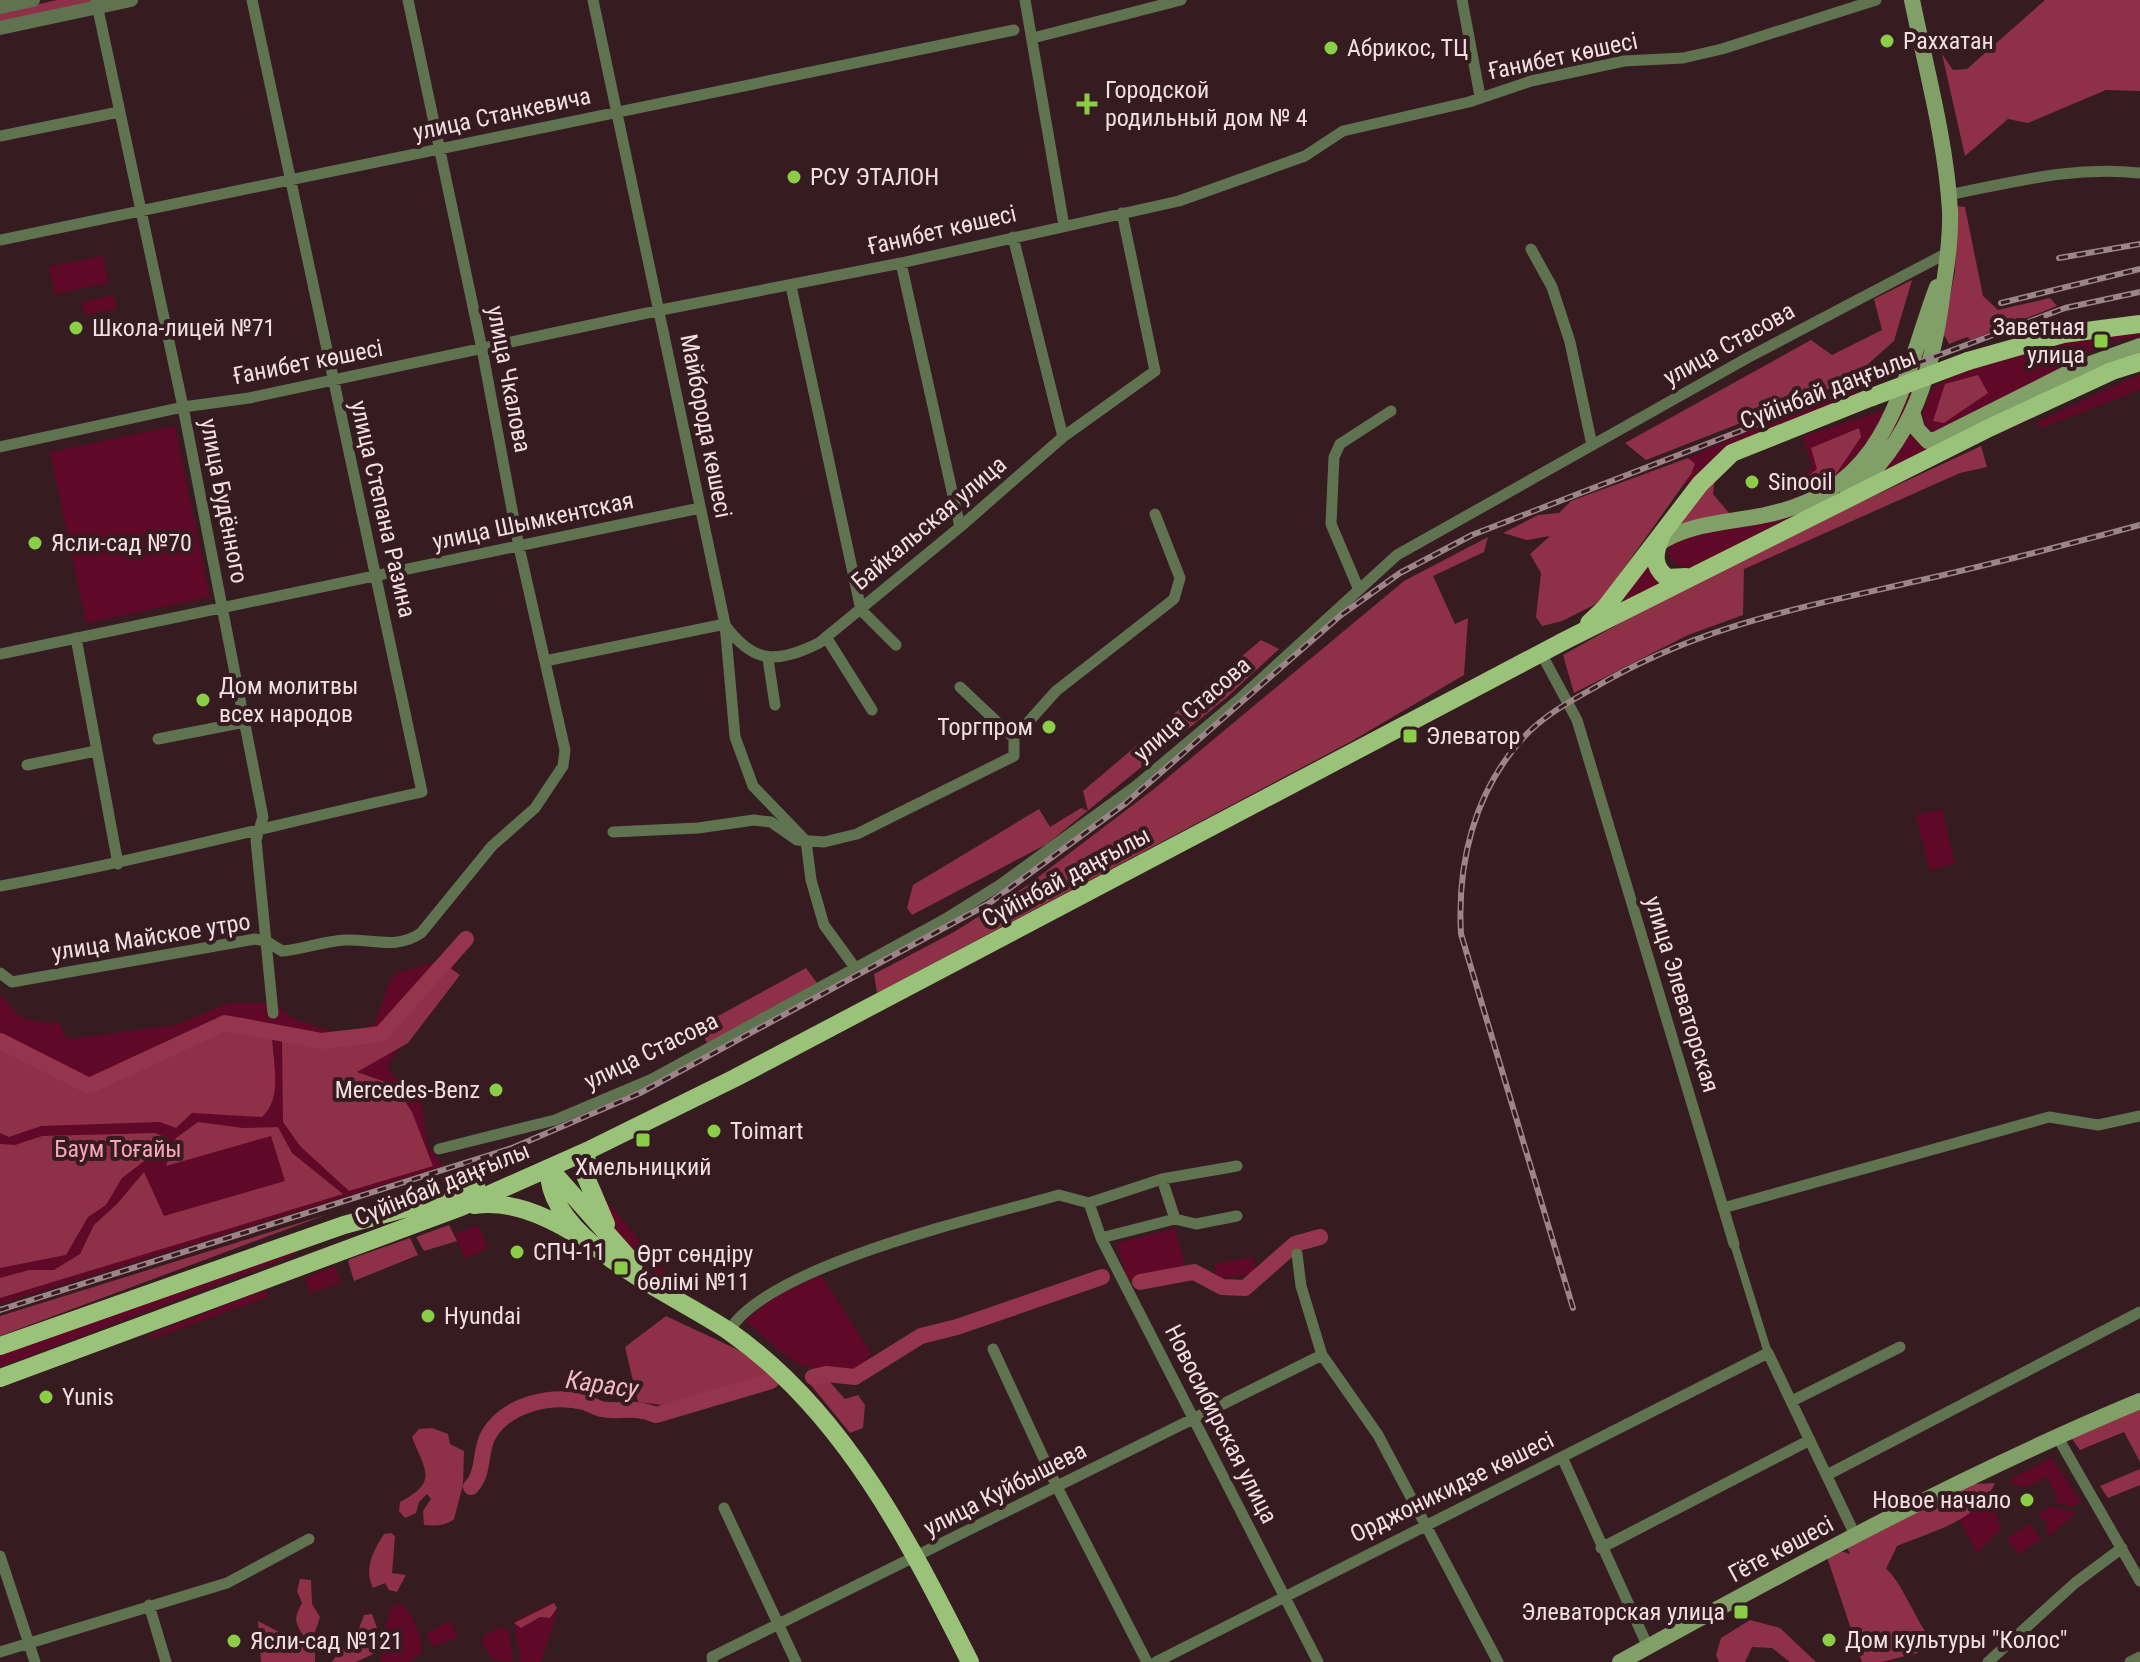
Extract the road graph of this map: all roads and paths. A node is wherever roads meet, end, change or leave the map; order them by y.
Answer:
1 (33, 0) edge
2 (131, 0) edge
3 (252, 0) edge
4 (408, 0) edge
5 (593, 0) edge
6 (1025, 0) edge
7 (1181, 0) edge
8 (1462, 0) edge
9 (1876, 0) edge
10 (1912, 0) edge
11 (97, 3) edge
12 (0, 7) edge
13 (0, 28) edge
14 (1014, 30) dead end
15 (1033, 38) junction
16 (1480, 96) junction
17 (119, 112) junction
18 (618, 112) junction
19 (0, 136) edge
20 (438, 150) junction
21 (2140, 173) edge
22 (293, 181) junction
23 (1948, 195) junction
24 (141, 212) junction
25 (1122, 213) junction
26 (1064, 226) junction
27 (1013, 237) junction
28 (0, 240) edge
29 (1531, 249) dead end
30 (1948, 256) junction
31 (901, 263) junction
32 (791, 286) junction
33 (661, 310) junction
34 (2140, 324) edge
35 (2140, 346) edge
36 (482, 349) junction
37 (2140, 362) edge
38 (331, 380) junction
39 (2037, 398) junction
40 (183, 407) junction
41 (1391, 411) dead end
42 (1913, 415) junction
43 (1063, 437) junction
44 (1592, 445) junction
45 (0, 447) edge
46 (700, 508) junction
47 (1820, 512) junction
48 (1155, 514) dead end
49 (1667, 525) junction
50 (960, 527) junction
51 (1658, 543) junction
52 (519, 547) junction
53 (1641, 557) junction
54 (1697, 574) junction
55 (376, 575) junction
56 (1359, 590) junction
57 (223, 608) junction
58 (861, 610) junction
59 (725, 624) junction
60 (826, 637) junction
61 (76, 638) junction
62 (1564, 641) junction
63 (896, 645) dead end
64 (1541, 653) junction
65 (0, 654) edge
66 (768, 659) junction
67 (545, 661) junction
68 (960, 687) dead end
69 (775, 705) dead end
70 (872, 710) dead end
71 (245, 722) junction
72 (1014, 738) junction
73 (158, 739) dead end
74 (96, 751) junction
75 (27, 765) dead end
76 (563, 766) joint
77 (261, 827) junction
78 (613, 832) dead end
79 (806, 841) junction
80 (118, 864) junction
81 (0, 886) edge
82 (266, 941) junction
83 (856, 969) junction
84 (0, 973) edge
85 (273, 1013) dead end
86 (2140, 1116) edge
87 (439, 1149) dead end
88 (587, 1151) junction
89 (1237, 1166) dead end
90 (549, 1168) junction
91 (1162, 1179) junction
92 (1089, 1203) junction
93 (461, 1207) junction
94 (1723, 1208) junction
95 (1237, 1216) dead end
96 (1175, 1219) junction
97 (1101, 1238) junction
98 (1734, 1244) joint
99 (593, 1245) junction
100 (624, 1254) junction
101 (1297, 1254) dead end
102 (655, 1285) junction
103 (2140, 1312) edge
104 (729, 1331) junction
105 (0, 1346) edge
106 (1900, 1347) dead end
107 (993, 1349) dead end
108 (1768, 1353) junction
109 (1322, 1355) junction
110 (0, 1378) edge
111 (1792, 1401) junction
112 (2140, 1401) edge
113 (1194, 1418) junction
114 (2057, 1436) junction
115 (1810, 1440) junction
116 (1562, 1457) junction
117 (1827, 1475) junction
118 (1057, 1487) junction
119 (724, 1508) dead end
120 (1426, 1526) junction
121 (1856, 1537) junction
122 (309, 1539) dead end
123 (1601, 1548) junction
124 (2122, 1548) junction
125 (0, 1556) edge
126 (917, 1557) junction
127 (2140, 1581) edge
128 (1283, 1595) junction
129 (149, 1605) junction
130 (778, 1626) junction
131 (29, 1643) junction
132 (1648, 1647) junction
133 (0, 1652) edge
134 (2140, 1657) edge
135 (35, 1662) edge
136 (166, 1662) edge
137 (713, 1662) edge
138 (796, 1662) edge
139 (970, 1662) edge
140 (1147, 1662) edge
141 (1156, 1662) edge
142 (1318, 1662) edge
143 (1498, 1662) edge
144 (1620, 1662) edge
145 (1988, 1662) edge
146 (2130, 1662) edge

1 - 12 street
2 - 11 street
3 - 22 street, улица Степана Разина
4 - 20 street, улица Чкалова
5 - 18 street, Майборода көшесі
6 - 15 street
7 - 15 street
8 - 16 street
9 - 16 street, Ғанибет көшесі
10 - 23 main road
11 - 13 street
11 - 17 street, улица Будённого
14 - 18 street, улица Станкевича
15 - 26 street
16 - 25 street, Ғанибет көшесі
17 - 19 street
17 - 24 street, улица Будённого
18 - 20 street, улица Станкевича
18 - 33 street, Майборода көшесі
20 - 22 street, улица Станкевича
20 - 36 street, улица Чкалова
21 - 23 street
22 - 24 street, улица Станкевича
22 - 38 street, улица Степана Разина
23 - 30 main road
24 - 28 street, улица Станкевича
24 - 40 street, улица Будённого
25 - 26 street, Ғанибет көшесі
25 - 43 street, Байкальская улица
26 - 27 street, Ғанибет көшесі
27 - 31 street, Ғанибет көшесі
27 - 43 street
29 - 44 street
30 - 42 main road
30 - 44 street, улица Стасова
30 - 51 main road
31 - 32 street, Ғанибет көшесі
31 - 50 street
32 - 33 street, Ғанибет көшесі
32 - 58 street
33 - 36 street, Ғанибет көшесі
33 - 46 street, Майборода көшесі
34 - 49 main road, Сүйінбай даңғылы, bridge
35 - 39 main road, Сүйінбай даңғылы
36 - 38 street, Ғанибет көшесі
36 - 52 street, улица Чкалова
37 - 39 main road, Сүйінбай даңғылы
38 - 40 street, Ғанибет көшесі
38 - 55 street, улица Степана Разина
39 - 42 main road, Сүйінбай даңғылы
39 - 47 main road, Сүйінбай даңғылы
40 - 45 street, Ғанибет көшесі
40 - 57 street, улица Будённого
41 - 56 street
42 - 47 main road
43 - 50 street, Байкальская улица
44 - 56 street, улица Стасова
46 - 52 street, улица Шымкентская
46 - 59 street, Майборода көшесі
47 - 54 main road, Сүйінбай даңғылы
48 - 72 street
49 - 51 main road
49 - 53 main road, Сүйінбай даңғылы
50 - 58 street, Байкальская улица
51 - 53 main road
51 - 54 main road
52 - 55 street, улица Шымкентская
52 - 67 street, улица Чкалова
53 - 62 main road, Сүйінбай даңғылы
54 - 62 main road, Сүйінбай даңғылы
55 - 57 street, улица Шымкентская
55 - 77 street, улица Степана Разина
56 - 83 street, улица Стасова
57 - 61 street, улица Шымкентская
57 - 71 street, улица Будённого
58 - 60 street, Байкальская улица
58 - 63 street
59 - 66 street
59 - 67 street
59 - 79 street, Майборода көшесі
60 - 66 street, Байкальская улица
60 - 70 street
61 - 65 street, улица Шымкентская
61 - 74 street
62 - 64 main road, Сүйінбай даңғылы
64 - 88 main road, Сүйінбай даңғылы
64 - 94 street, улица Элеваторская
66 - 69 street
67 - 76 street, улица Чкалова
68 - 72 street
71 - 73 street
71 - 77 street, улица Будённого
72 - 79 street
74 - 75 street
74 - 80 street
76 - 82 street, улица Майское утро
77 - 80 street
77 - 82 street, улица Будённого
78 - 79 street
79 - 83 street
80 - 81 street
82 - 84 street, улица Майское утро
82 - 85 street, улица Будённого
83 - 87 street, улица Стасова
86 - 94 street
88 - 90 main road, Сүйінбай даңғылы
88 - 100 main road
89 - 91 street
90 - 93 main road, Сүйінбай даңғылы
90 - 99 main road
90 - 100 main road
90 - 105 main road, Сүйінбай даңғылы
91 - 92 street
91 - 96 street
92 - 97 street, Новосибирская улица
92 - 104 street
93 - 99 main road
93 - 110 main road, Сүйінбай даңғылы
94 - 98 street, улица Элеваторская
95 - 96 street
96 - 97 street
97 - 113 street, Новосибирская улица
98 - 108 street, улица Элеваторская
99 - 102 main road
100 - 102 main road
101 - 109 street
102 - 104 main road
103 - 117 street
104 - 126 main road
106 - 111 street
107 - 118 street
108 - 111 street
108 - 116 street, Орджоникидзе көшесі
109 - 113 street, улица Куйбышева
109 - 120 street
111 - 115 street
112 - 114 main road, Гёте көшесі
113 - 118 street, улица Куйбышева
113 - 128 street, Новосибирская улица
114 - 121 main road, Гёте көшесі
114 - 124 street
115 - 117 street
115 - 123 street
116 - 120 street, Орджоникидзе көшесі
116 - 123 street
117 - 121 street
118 - 126 street, улица Куйбышева
118 - 140 street
119 - 130 street
120 - 128 street, Орджоникидзе көшесі
120 - 143 street
121 - 132 main road, Гёте көшесі
122 - 129 street
123 - 132 street
124 - 127 street
124 - 145 street
125 - 131 street
126 - 130 street, улица Куйбышева
126 - 139 main road
128 - 141 street, Орджоникидзе көшесі
128 - 142 street, Новосибирская улица
129 - 131 street
129 - 136 street
130 - 137 street, улица Куйбышева
130 - 138 street
131 - 133 street
131 - 135 street
132 - 144 main road, Гёте көшесі
134 - 146 street

